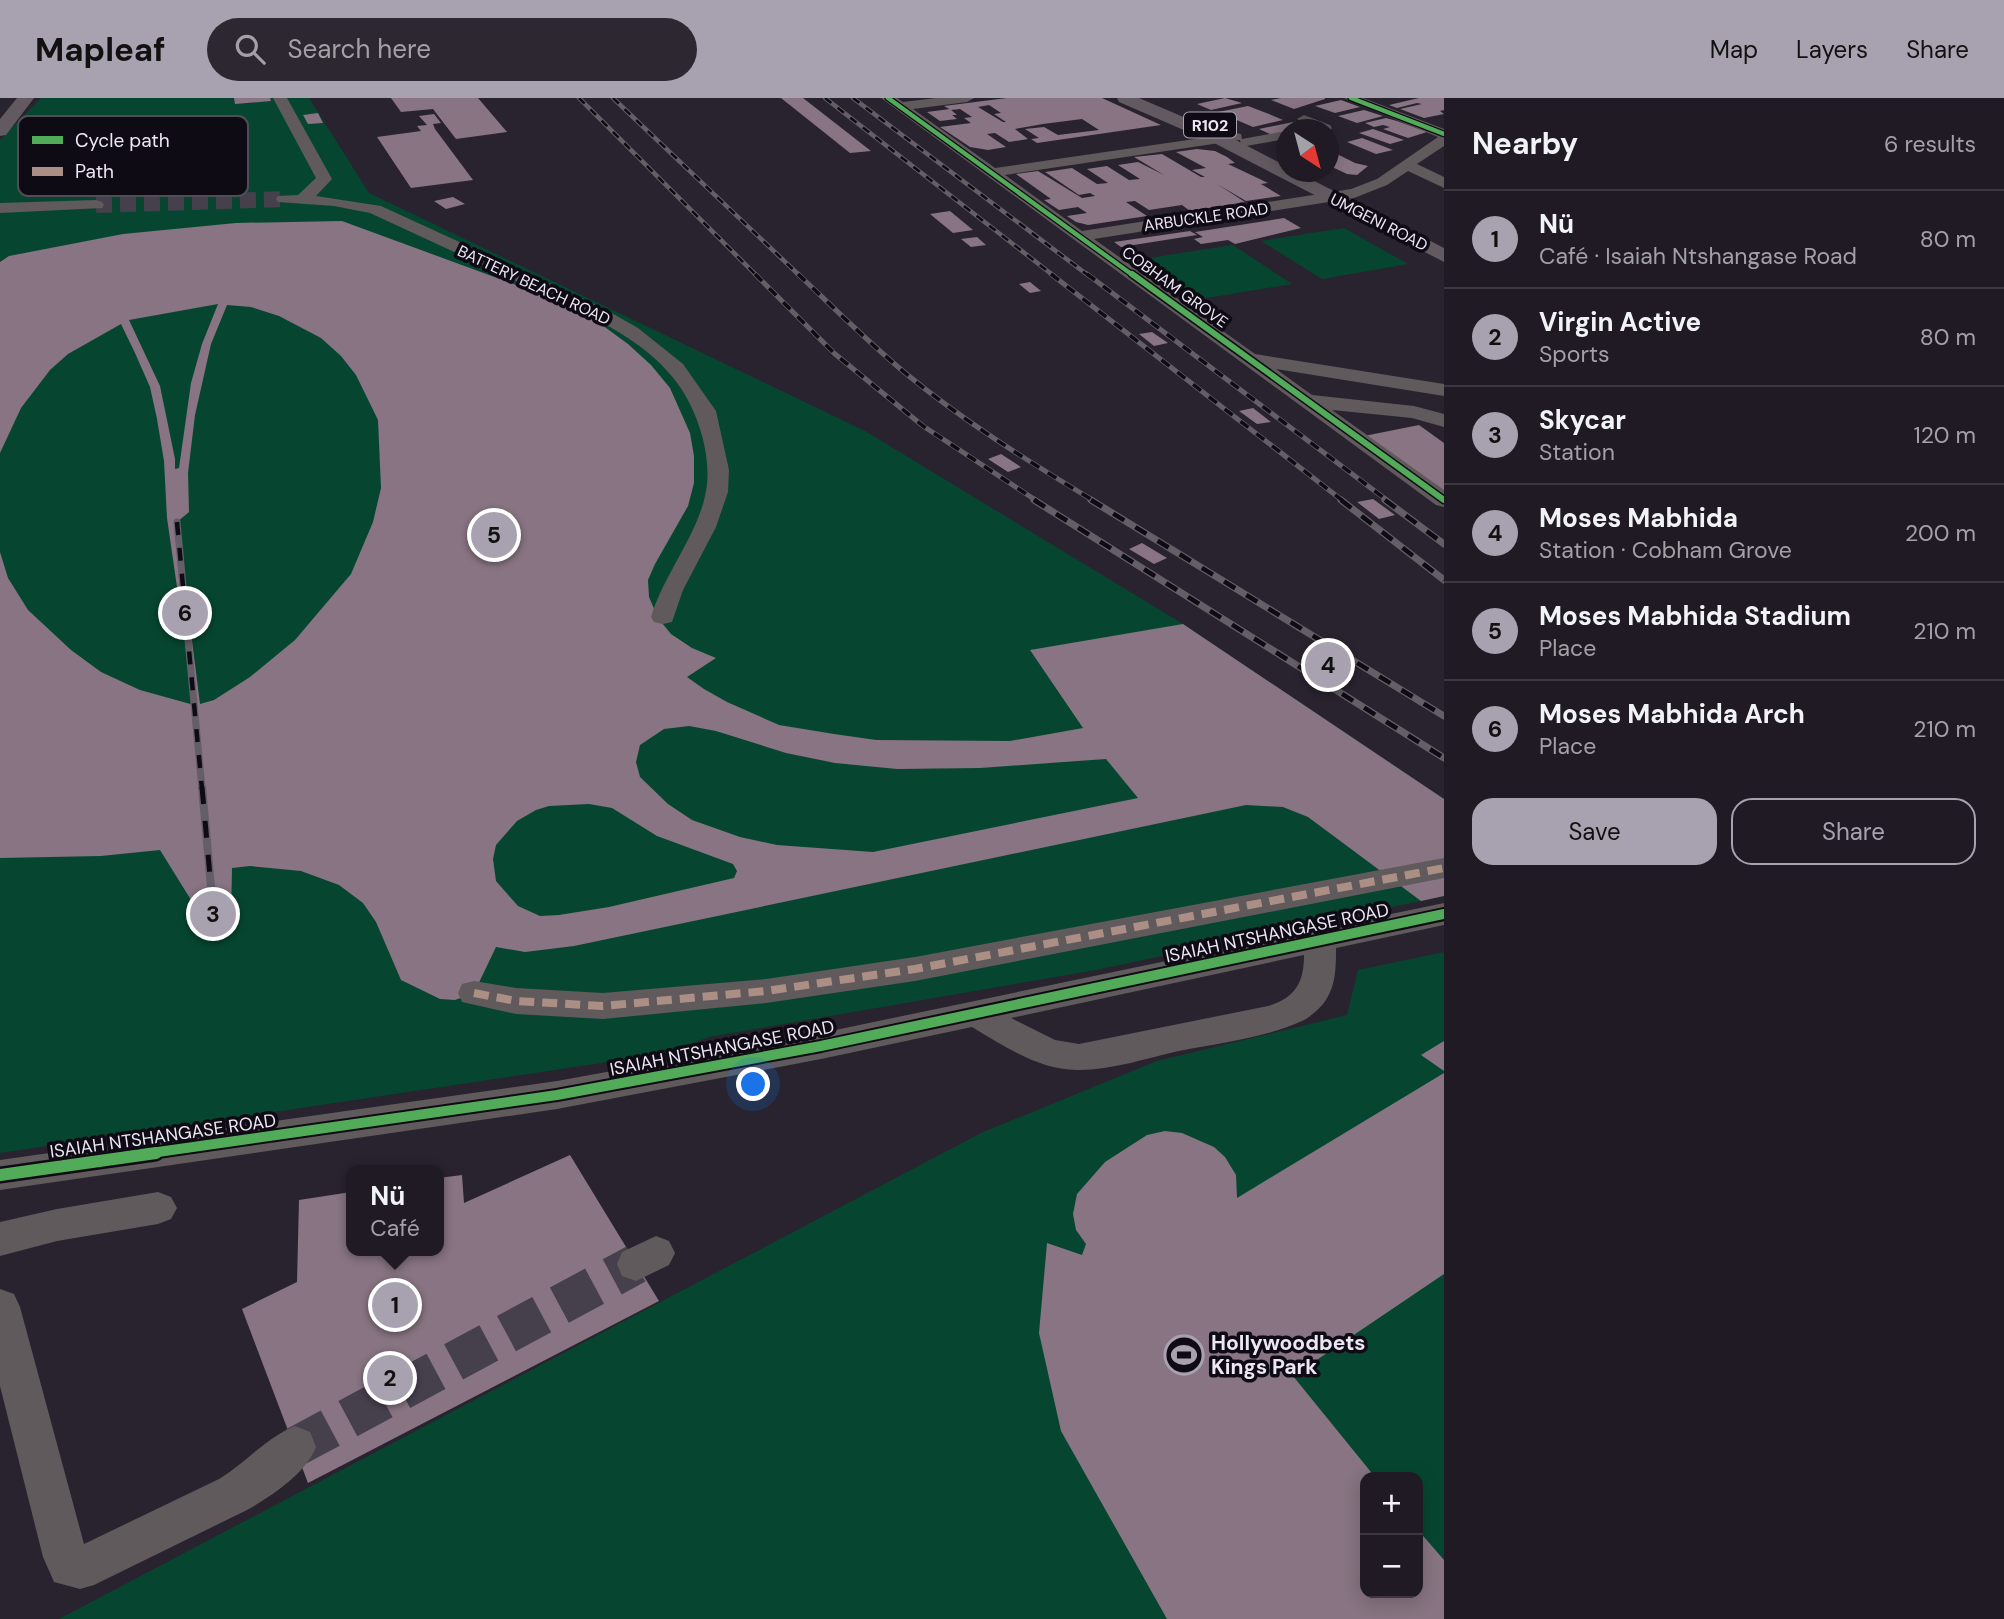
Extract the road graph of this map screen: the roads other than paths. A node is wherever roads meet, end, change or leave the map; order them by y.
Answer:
1 (26, 98) edge
2 (280, 98) edge
3 (967, 98) edge
4 (1125, 98) edge
5 (1147, 98) edge
6 (1351, 98) edge
7 (894, 102) edge
8 (1202, 126) junction
9 (0, 131) edge
10 (1169, 131) dead end
11 (1276, 136) edge
12 (1444, 136) edge
13 (1235, 140) junction
14 (1081, 143) dead end
15 (1103, 156) junction
16 (1276, 158) edge
17 (992, 164) junction
18 (1407, 165) junction
19 (1318, 182) edge
20 (1444, 183) edge
21 (1338, 196) junction
22 (284, 199) tunnel mouth
23 (303, 199) junction
24 (96, 205) tunnel mouth
25 (0, 208) edge
26 (1081, 236) junction
27 (1444, 244) edge
28 (1444, 256) edge
29 (1249, 359) junction
30 (1444, 390) edge
31 (1307, 401) junction
32 (1444, 421) edge
33 (1444, 500) edge
34 (663, 617) dead end
35 (1444, 868) edge
36 (1444, 914) edge
37 (1320, 940) junction
38 (474, 993) dead end
39 (976, 1013) junction
40 (0, 1175) edge
41 (158, 1208) dead end
42 (0, 1239) edge
43 (0, 1307) edge
44 (295, 1447) tunnel mouth

1 - 9 main road
2 - 23 street
3 - 7 street
4 - 8 main road, UMGENI ROAD / R102
5 - 8 main road, UMGENI ROAD / R102
6 - 12 street
7 - 17 street, COBHAM GROVE
8 - 10 street
8 - 13 main road, UMGENI ROAD / R102
11 - 13 street
12 - 18 street, ARBUCKLE ROAD
13 - 15 street
13 - 16 main road, UMGENI ROAD / R102
13 - 21 main road, UMGENI ROAD / R102
14 - 15 street
15 - 17 street
17 - 26 street, COBHAM GROVE
18 - 20 street
18 - 21 street, ARBUCKLE ROAD
19 - 21 main road, UMGENI ROAD / R102
21 - 26 street, ARBUCKLE ROAD
21 - 27 main road, UMGENI ROAD / R102
21 - 28 main road, UMGENI ROAD / R102
22 - 23 street, BATTERY BEACH ROAD
23 - 34 street, BATTERY BEACH ROAD
24 - 25 street
26 - 29 street, COBHAM GROVE
29 - 30 street
29 - 31 street, COBHAM GROVE
31 - 32 street
31 - 33 street, COBHAM GROVE
35 - 38 street
36 - 37 street, ISAIAH NTSHANGASE ROAD
37 - 39 street, ISAIAH NTSHANGASE ROAD
37 - 39 street
39 - 40 street, ISAIAH NTSHANGASE ROAD
41 - 42 street
43 - 44 street

